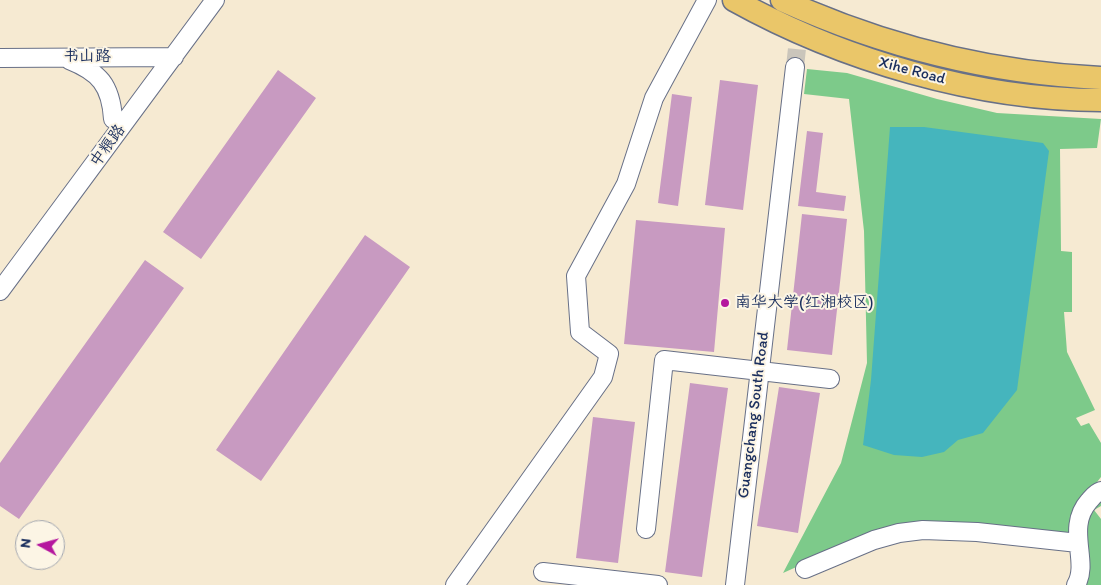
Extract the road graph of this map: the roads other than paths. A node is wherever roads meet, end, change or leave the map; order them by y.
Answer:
1 (201, 0) edge
2 (215, 0) edge
3 (707, 0) edge
4 (734, 0) edge
5 (782, 0) edge
6 (64, 57) junction
7 (166, 57) junction
8 (0, 58) edge
9 (795, 67) tunnel mouth
10 (1101, 78) edge
11 (1101, 100) edge
12 (113, 119) junction
13 (0, 272) edge
14 (0, 291) edge
15 (760, 370) junction
16 (830, 379) dead end
17 (1101, 491) edge
18 (646, 530) dead end
19 (1078, 543) junction
20 (805, 569) dead end
21 (543, 572) dead end
22 (455, 585) edge
23 (658, 585) edge
24 (735, 585) edge
25 (1076, 585) edge

1 - 7 street, 中粮路
2 - 7 street, 中粮路
3 - 22 street
4 - 11 main road, Xihe Road
5 - 10 main road, Xihe Road
6 - 7 street, 书山路
6 - 8 street, 书山路
6 - 12 street
7 - 12 street, 中粮路
7 - 14 street, 中粮路
9 - 15 street, Guangchang South Road
12 - 13 street, 中粮路
15 - 16 street
15 - 18 street
15 - 24 street, Guangchang South Road
17 - 19 street
19 - 20 street
19 - 25 street
21 - 23 street

